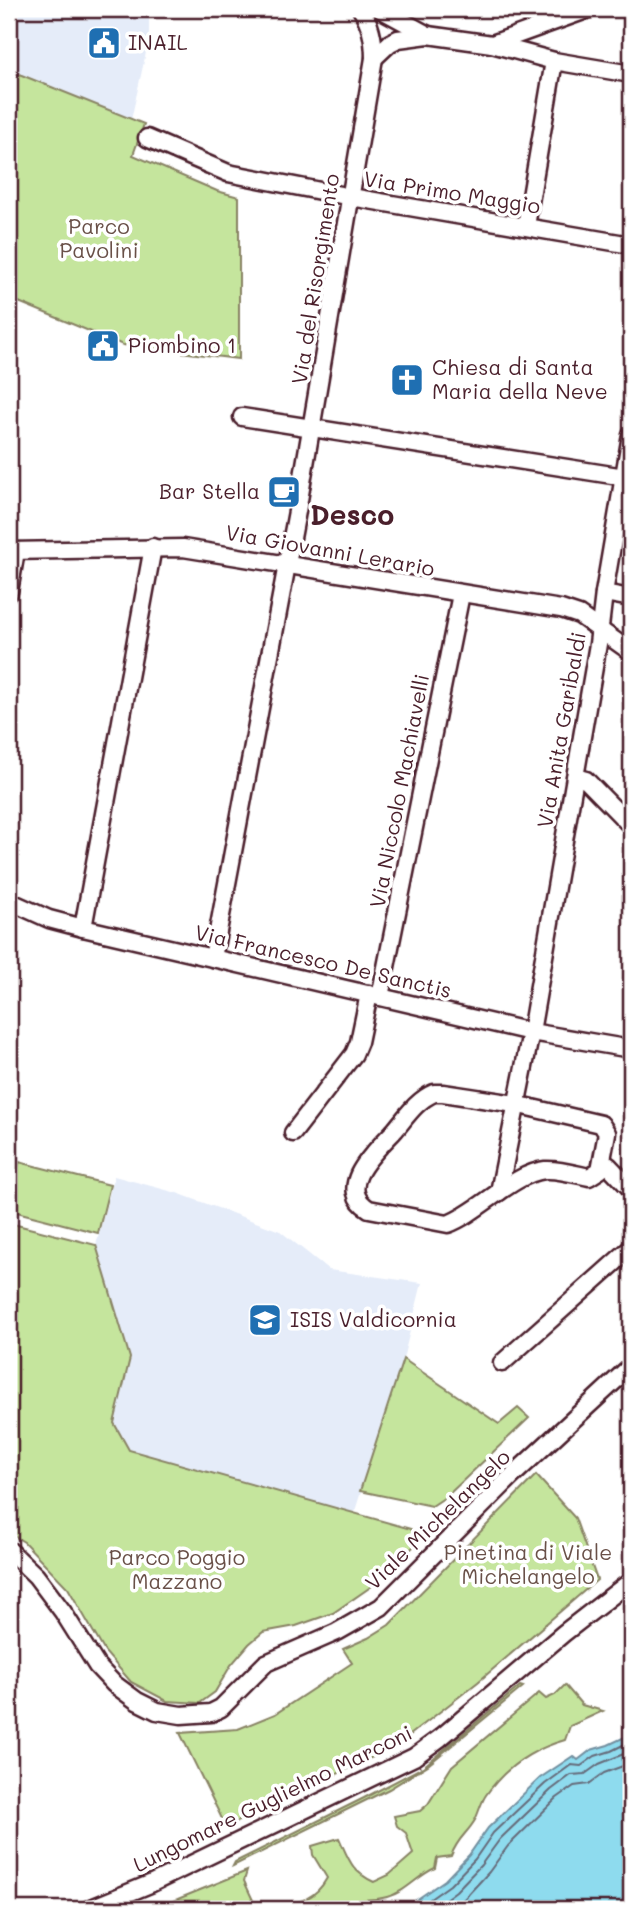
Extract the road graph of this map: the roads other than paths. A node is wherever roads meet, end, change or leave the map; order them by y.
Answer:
1 (360, 9) edge
2 (380, 9) edge
3 (589, 9) edge
4 (428, 35) junction
5 (492, 44) junction
6 (374, 58) junction
7 (554, 61) junction
8 (631, 74) edge
9 (147, 138) dead end
10 (351, 197) junction
11 (526, 226) junction
12 (631, 245) edge
13 (242, 417) dead end
14 (312, 428) junction
15 (631, 435) edge
16 (628, 478) edge
17 (153, 547) junction
18 (12, 551) edge
19 (288, 566) junction
20 (9, 592) edge
21 (604, 593) junction
22 (461, 594) junction
23 (631, 598) edge
24 (601, 630) junction
25 (631, 652) edge
26 (575, 777) junction
27 (631, 826) edge
28 (9, 901) edge
29 (83, 928) junction
30 (213, 958) junction
31 (375, 996) junction
32 (531, 1032) junction
33 (631, 1049) edge
34 (515, 1104) junction
35 (293, 1133) dead end
36 (602, 1161) junction
37 (631, 1189) edge
38 (499, 1192) junction
39 (631, 1248) edge
40 (502, 1363) dead end
41 (631, 1366) edge
42 (9, 1550) edge
43 (631, 1581) edge
44 (89, 1909) edge

1 - 6 street, Via del Risorgimento
2 - 4 street
3 - 5 street
4 - 5 street
4 - 6 street
5 - 7 street
6 - 10 street, Via del Risorgimento
7 - 8 street
7 - 11 street
9 - 10 street, Via Primo Maggio
10 - 11 street, Via Primo Maggio
10 - 14 street, Via del Risorgimento
11 - 12 street, Via Primo Maggio
13 - 14 street
14 - 16 street
14 - 19 street, Via del Risorgimento
15 - 16 street, Via Anita Garibaldi
16 - 21 street, Via Anita Garibaldi
17 - 18 street, Via Giovanni Lerario
17 - 19 street, Via Giovanni Lerario
17 - 29 street
18 - 20 street
19 - 22 street, Via Giovanni Lerario
19 - 30 street, Via del Risorgimento
21 - 23 street
21 - 24 street, Via Anita Garibaldi
22 - 24 street, Via Giovanni Lerario
22 - 31 street, Via Niccolo Machiavelli
24 - 25 street, Via Giovanni Lerario
24 - 26 street, Via Anita Garibaldi
26 - 27 street
26 - 32 street, Via Anita Garibaldi
28 - 29 street, Via Francesco De Sanctis
29 - 30 street, Via Francesco De Sanctis
30 - 31 street, Via Francesco De Sanctis
31 - 32 street, Via Francesco De Sanctis
31 - 35 street, Via Niccolo Machiavelli
32 - 33 street, Via Francesco De Sanctis
32 - 34 street, Via Anita Garibaldi
34 - 36 street
34 - 38 street, Via Anita Garibaldi
34 - 38 street
36 - 37 street
36 - 38 street
39 - 40 street
41 - 42 street, Viale Michelangelo
43 - 44 street, Lungomare Guglielmo Marconi

